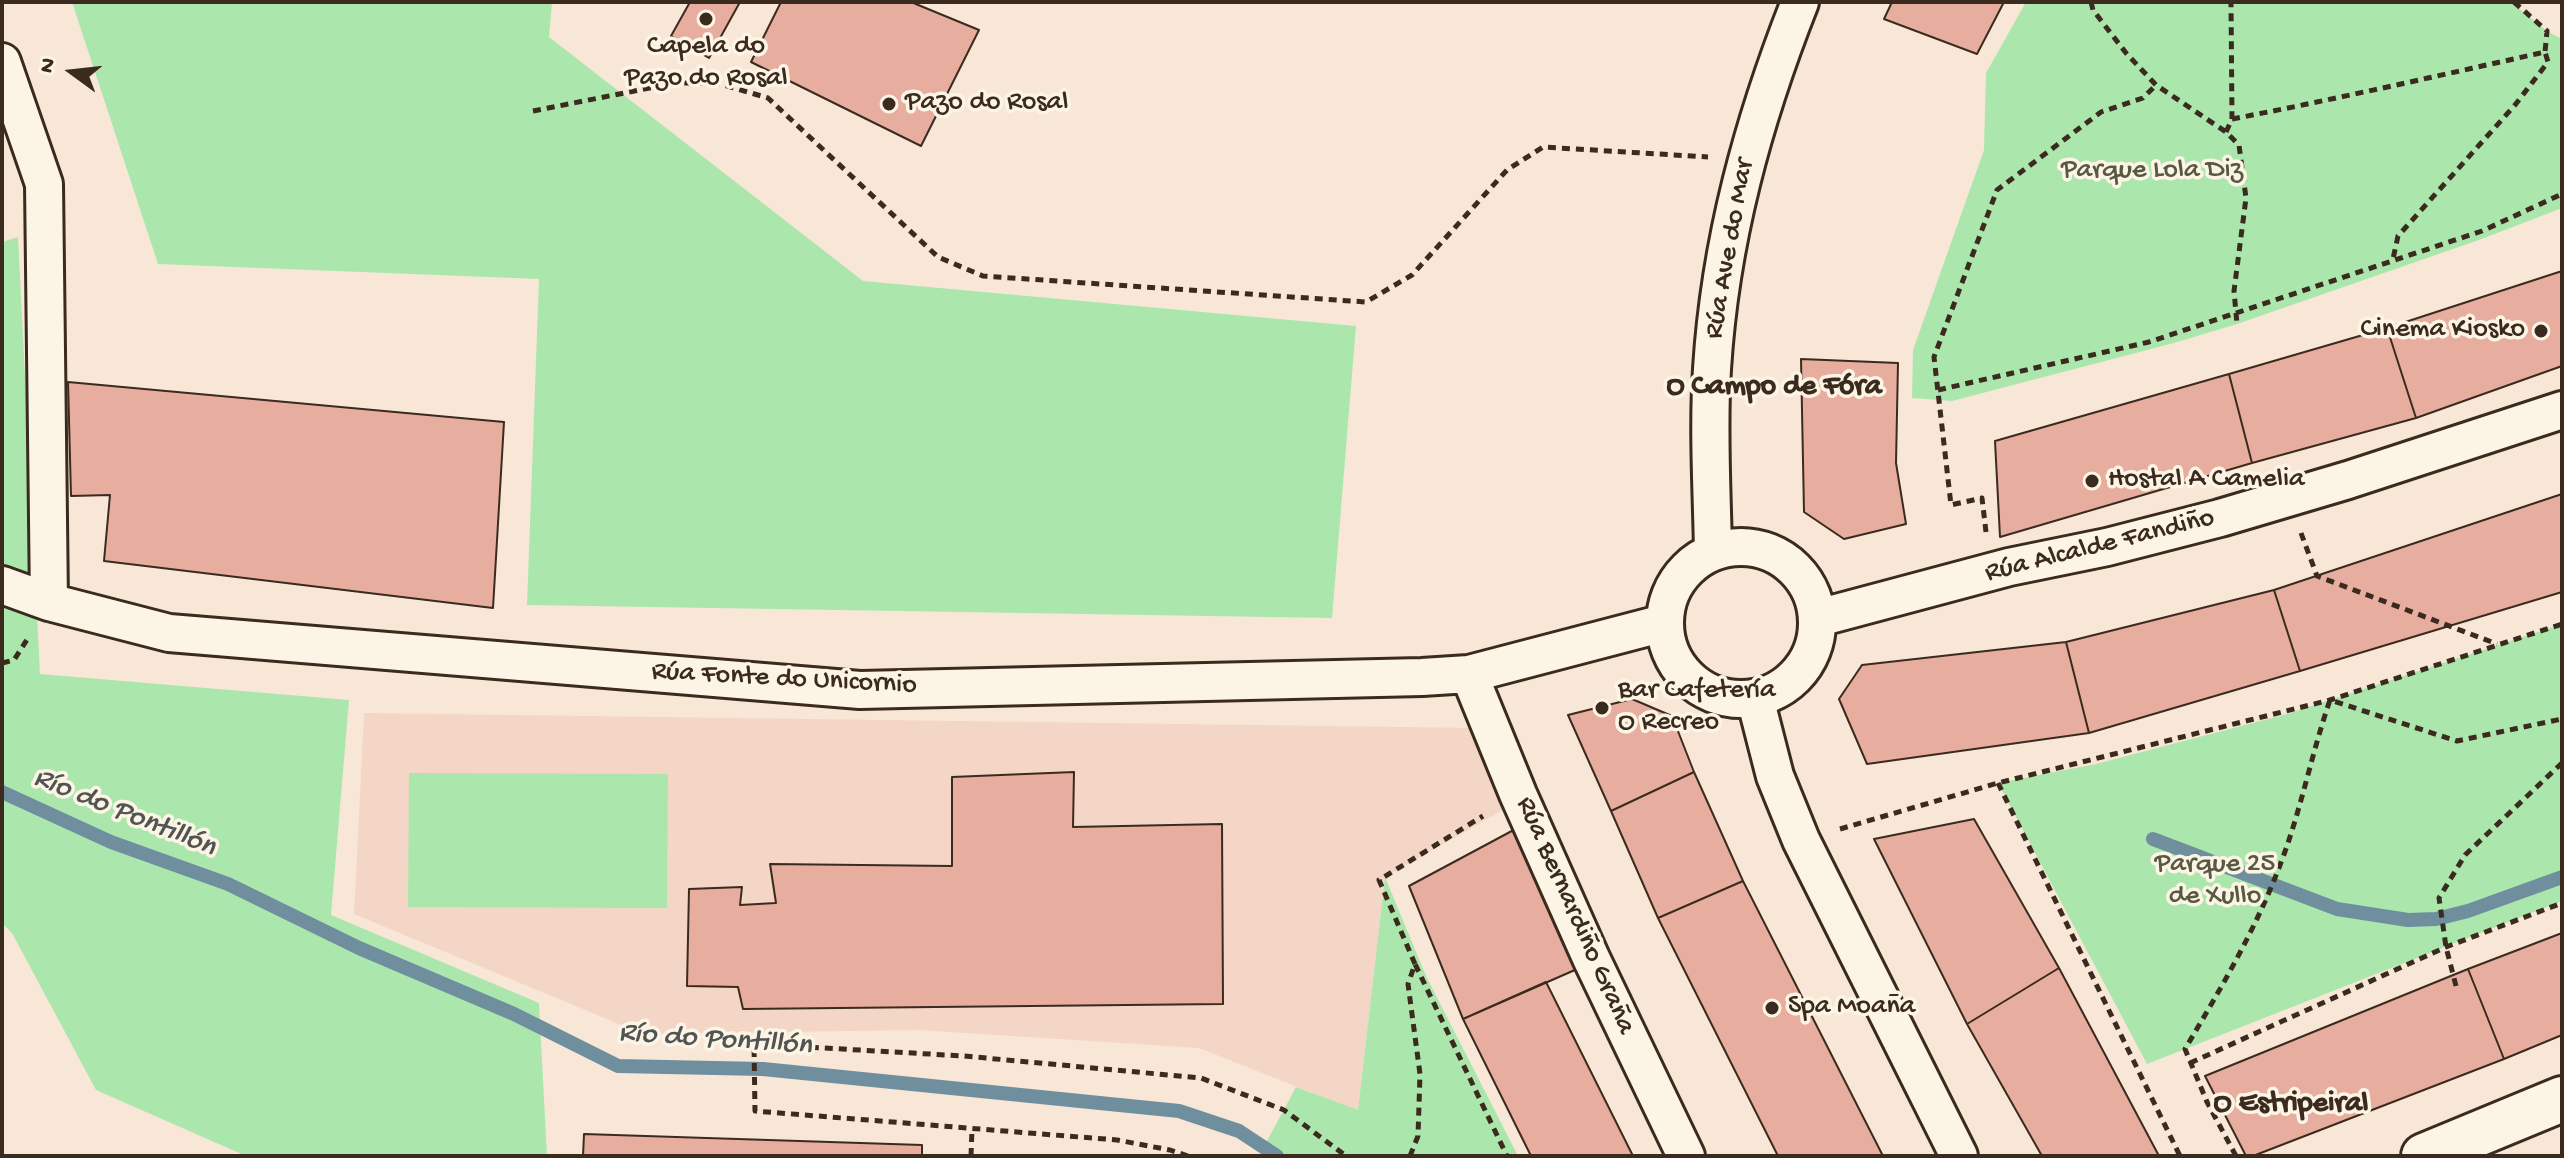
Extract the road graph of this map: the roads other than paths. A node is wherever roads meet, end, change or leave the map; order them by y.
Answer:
1 (1800, 2) edge
2 (2, 62) edge
3 (2562, 410) edge
4 (1713, 552) junction
5 (2, 585) edge
6 (49, 602) junction
7 (1818, 618) junction
8 (1664, 623) junction
9 (1469, 674) junction
10 (1755, 698) junction
11 (2562, 1099) edge
12 (1686, 1156) edge
13 (1959, 1156) edge
14 (2424, 1156) edge

1 - 4 street, Rúa Ave do Mar
2 - 6 street
3 - 7 street, Rúa Alcalde Fandiño
4 - 7 street
4 - 8 street
5 - 6 street, Rúa Fonte do Unicornio
6 - 9 street, Rúa Fonte do Unicornio
7 - 10 street
8 - 9 street, Rúa Fonte do Unicornio
8 - 10 street
9 - 12 street, Rúa Bernardiño Graña
10 - 13 street
11 - 14 street

